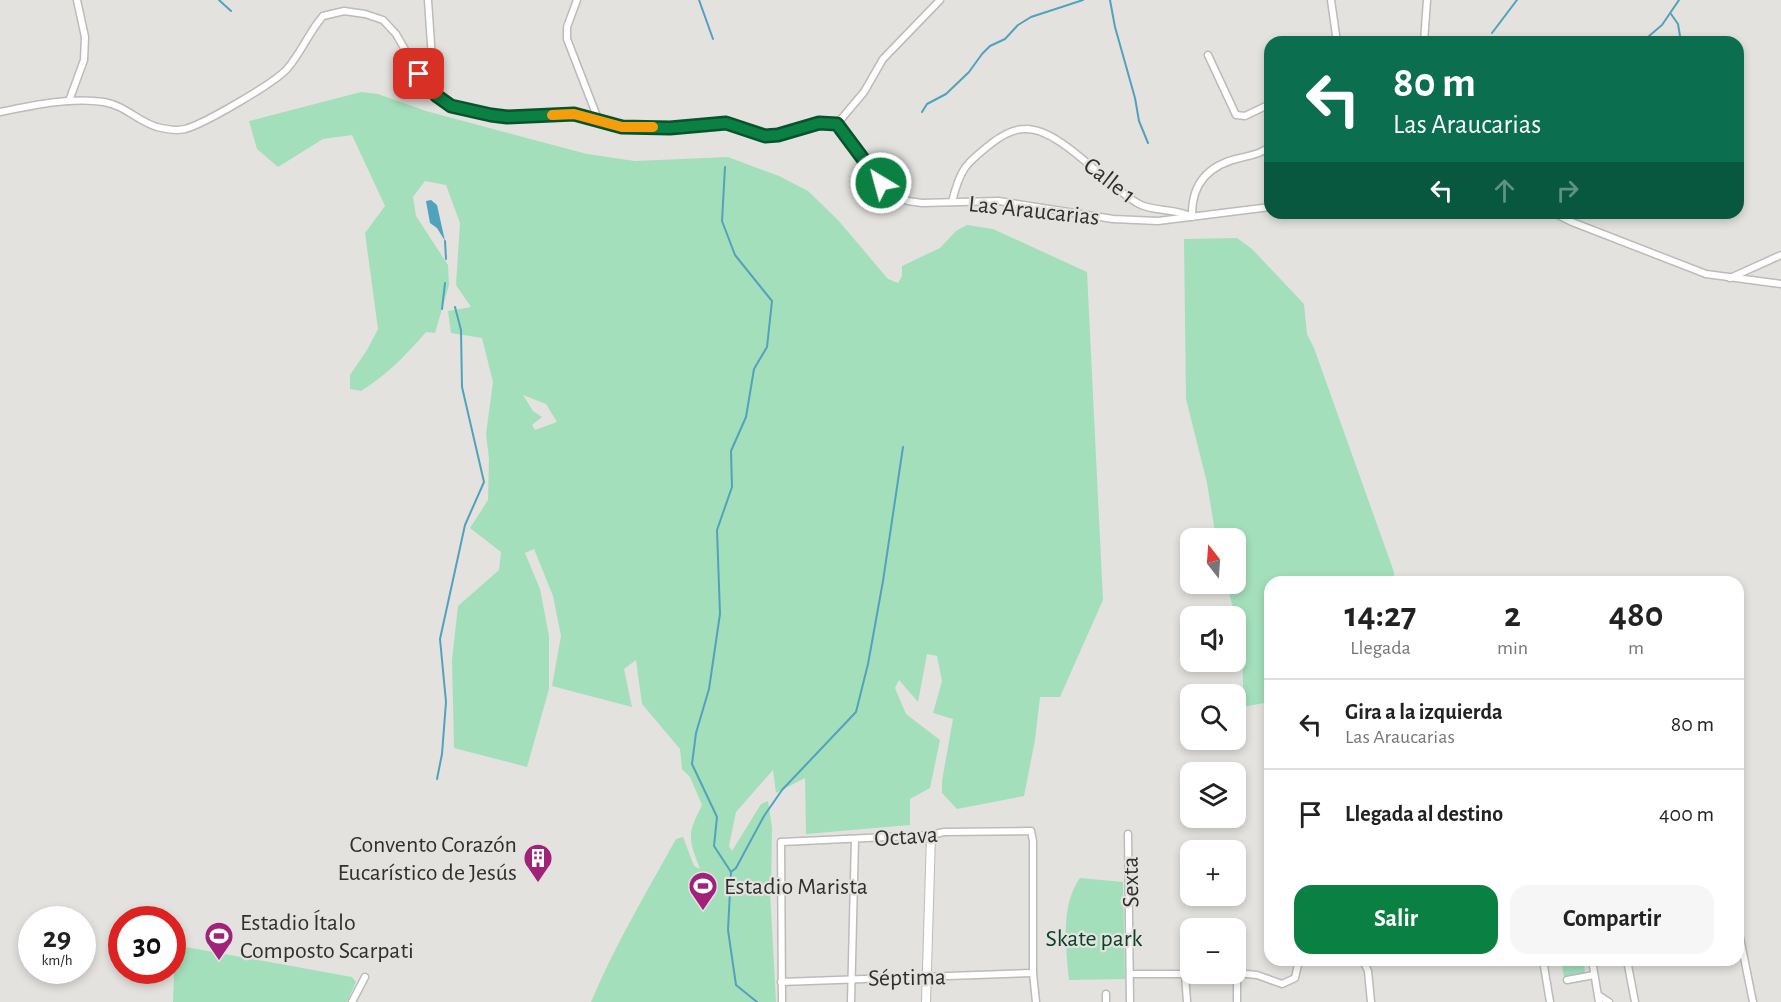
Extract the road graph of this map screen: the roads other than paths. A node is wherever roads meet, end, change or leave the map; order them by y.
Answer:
1 (77, 0) edge
2 (428, 0) edge
3 (577, 0) edge
4 (939, 0) edge
5 (1331, 0) edge
6 (1427, 0) edge
7 (1337, 36) edge
8 (1424, 36) edge
9 (1208, 56) dead end
10 (437, 96) junction
11 (69, 101) junction
12 (1264, 107) edge
13 (0, 112) edge
14 (598, 119) junction
15 (837, 124) junction
16 (1264, 150) edge
17 (952, 202) junction
18 (1264, 208) edge
19 (1192, 218) junction
20 (1566, 219) edge
21 (1781, 255) edge
22 (1729, 278) junction
23 (1781, 284) edge
24 (1128, 834) dead end
25 (931, 835) junction
26 (855, 839) junction
27 (1744, 958) edge
28 (1298, 966) edge
29 (1366, 966) edge
30 (1544, 966) edge
31 (1593, 966) edge
32 (1630, 966) edge
33 (1033, 973) junction
34 (1131, 974) junction
35 (1180, 974) edge
36 (1246, 974) edge
37 (1594, 975) junction
38 (365, 977) dead end
39 (851, 978) junction
40 (926, 978) junction
41 (1567, 980) dead end
42 (781, 982) junction
43 (1186, 984) edge
44 (1237, 984) edge
45 (1106, 994) dead end
46 (1599, 999) edge
47 (352, 1002) edge
48 (782, 1002) edge
49 (851, 1002) edge
50 (926, 1002) edge
51 (1036, 1002) edge
52 (1106, 1002) edge
53 (1130, 1002) edge
54 (1187, 1002) edge
55 (1237, 1002) edge
56 (1371, 1002) edge
57 (1550, 1002) edge
58 (1609, 1002) edge
59 (1635, 1002) edge
60 (1753, 1002) edge

1 - 11 street
2 - 10 street
3 - 14 street
4 - 15 street
5 - 7 street
6 - 8 street
9 - 12 street
10 - 11 street
10 - 14 street
11 - 13 street
14 - 15 street
15 - 17 street, Las Araucarias
16 - 19 street
17 - 19 street, Las Araucarias
17 - 19 street, Calle 1
18 - 19 street, Las Araucarias
20 - 22 street
21 - 22 street
22 - 23 street
24 - 34 street, Sexta
25 - 26 street, Octava
25 - 33 street, Octava
25 - 40 street
26 - 39 street
26 - 42 street, Octava
27 - 60 street
28 - 36 street
29 - 56 street
30 - 57 street
31 - 37 street
32 - 59 street
33 - 40 street, Séptima
33 - 51 street
34 - 35 street
34 - 53 street, Sexta
37 - 41 street
37 - 46 street
38 - 47 street
39 - 40 street, Séptima
39 - 42 street, Séptima
39 - 49 street
40 - 50 street
42 - 48 street
43 - 54 street
44 - 55 street
45 - 52 street
46 - 58 street

